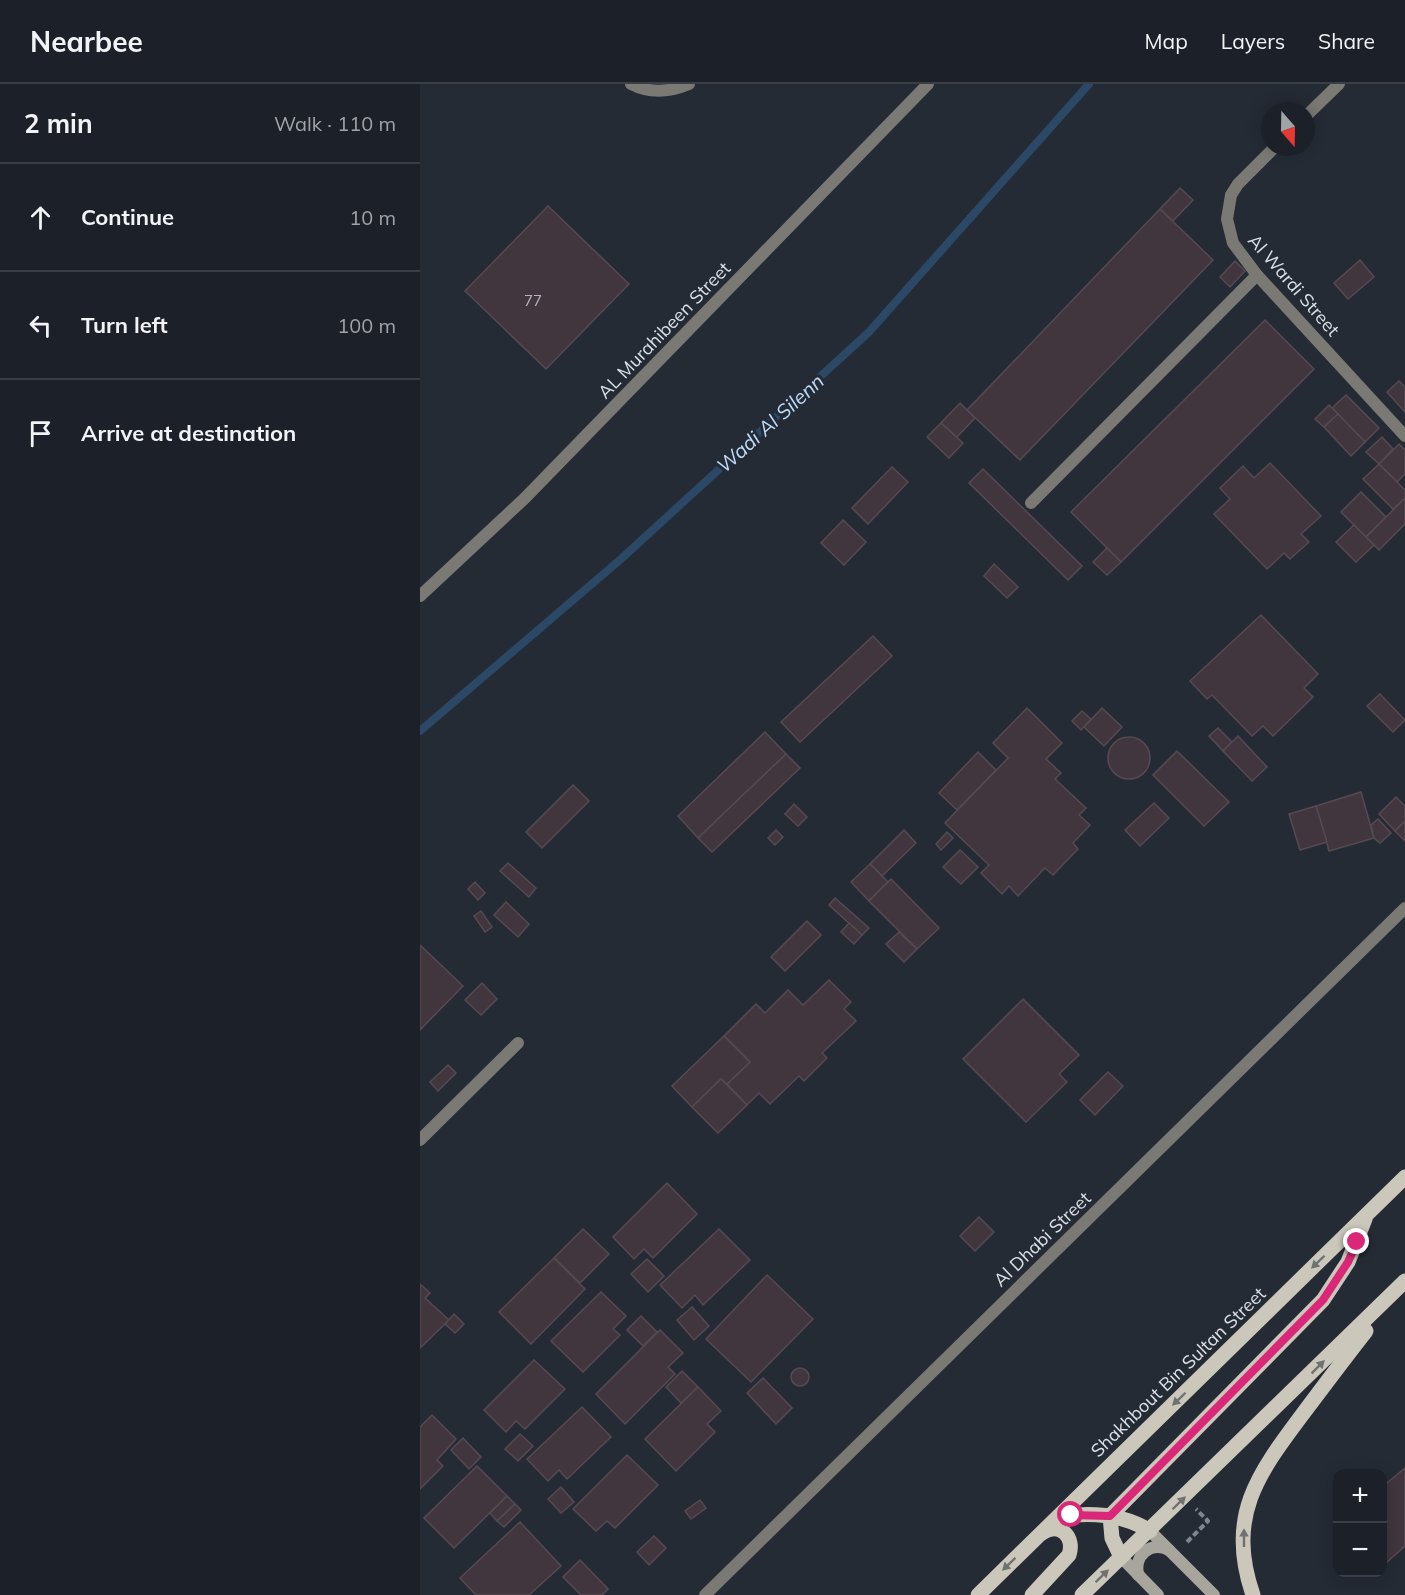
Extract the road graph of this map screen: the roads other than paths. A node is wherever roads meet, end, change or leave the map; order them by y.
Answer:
1 (631, 84) edge
2 (689, 84) edge
3 (928, 84) edge
4 (1339, 84) edge
5 (1315, 107) edge
6 (1266, 156) edge
7 (1257, 275) junction
8 (1405, 436) edge
9 (1031, 503) dead end
10 (420, 596) edge
11 (1405, 908) edge
12 (518, 1043) dead end
13 (420, 1140) edge
14 (1405, 1177) edge
15 (1366, 1216) junction
16 (1401, 1286) edge
17 (1110, 1516) junction
18 (1058, 1517) junction
19 (1150, 1531) junction
20 (1040, 1534) junction
21 (1170, 1550) junction
22 (1121, 1557) junction
23 (1138, 1575) junction
24 (705, 1595) edge
25 (978, 1595) edge
26 (1032, 1595) edge
27 (1082, 1595) edge
28 (1158, 1595) edge
29 (1214, 1595) edge
30 (1253, 1595) edge

1 - 2 street
3 - 10 street, AL Murahibeen Street
4 - 5 street
6 - 7 street, Al Wardi Street
7 - 8 street, Al Wardi Street
7 - 9 street
11 - 24 street, Al Dhabi Street
12 - 13 street
14 - 15 main road, Shakhbout Bin Sultan Street
15 - 17 main road
15 -> 18 main road, Shakhbout Bin Sultan Street
19 -> 16 main road
30 -> 16 main road
17 - 18 main road
17 - 19 main road
17 - 22 main road
18 - 20 main road, Shakhbout Bin Sultan Street
19 - 21 main road
19 - 22 main road
20 -> 25 main road, Shakhbout Bin Sultan Street
20 - 26 main road
21 - 23 main road
21 - 29 main road
22 - 23 main road
27 -> 22 main road
23 - 28 main road

